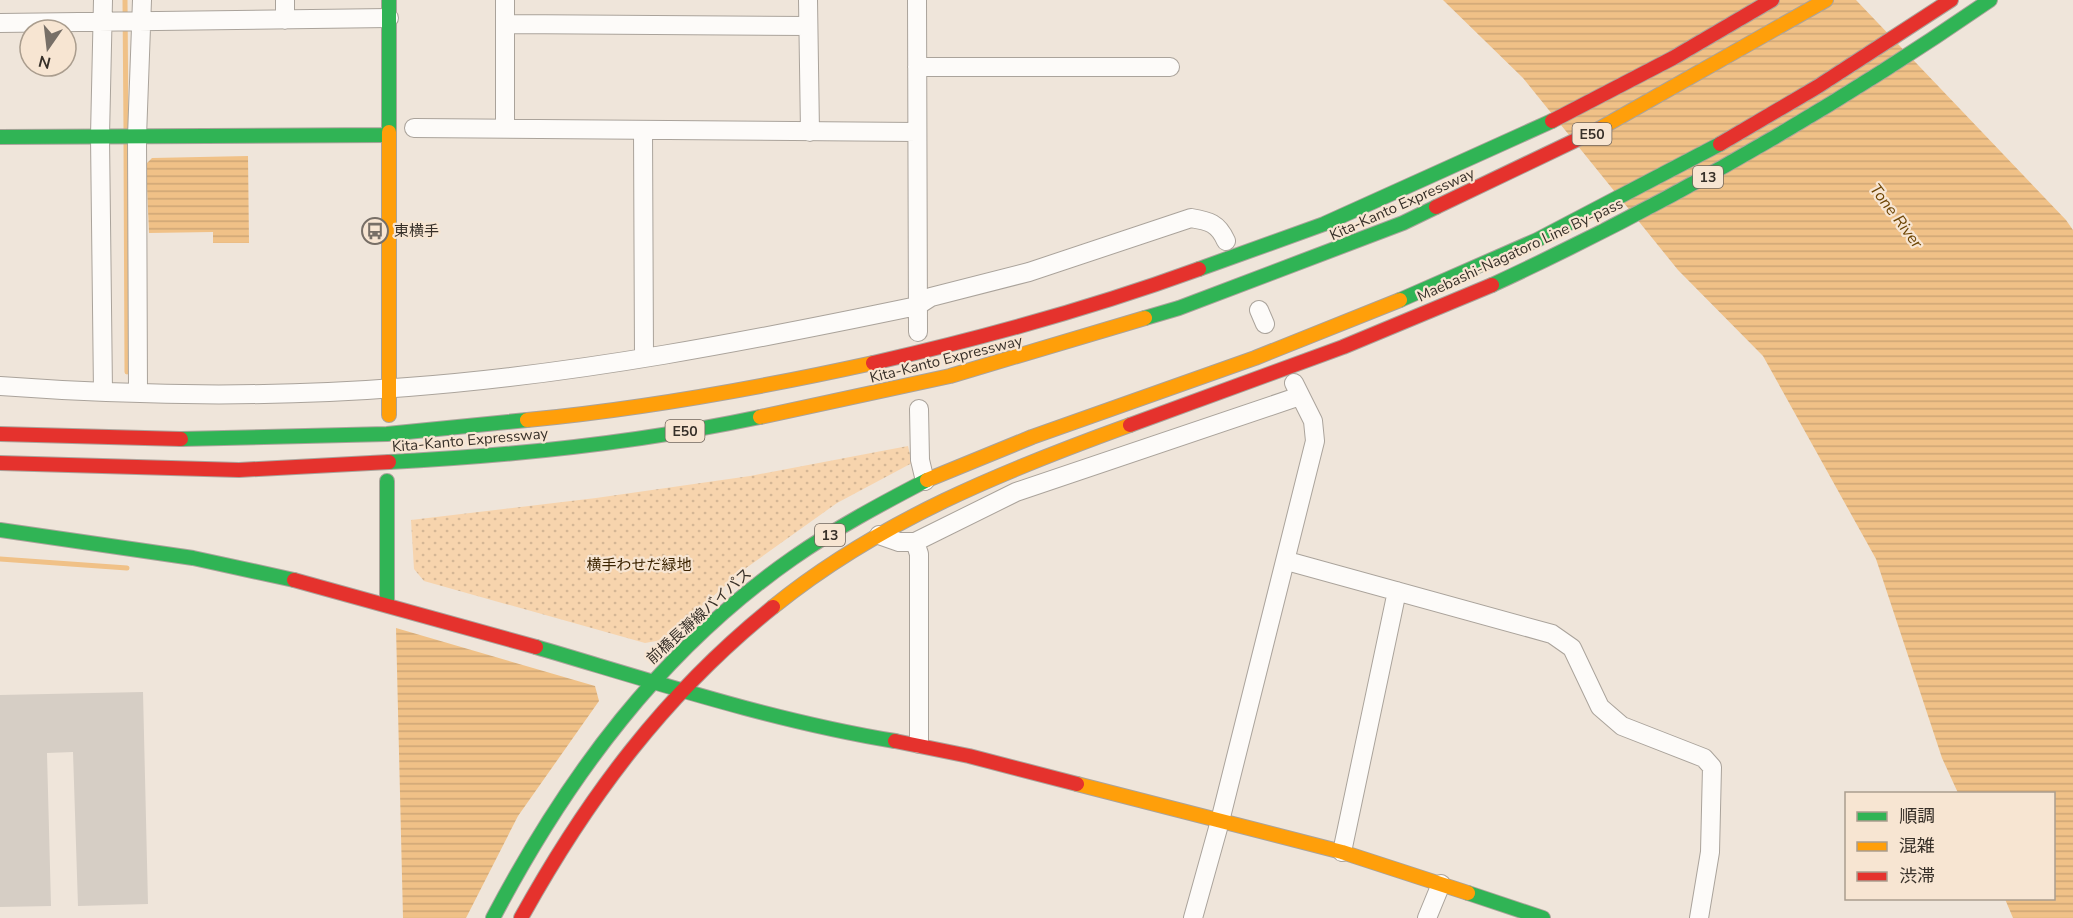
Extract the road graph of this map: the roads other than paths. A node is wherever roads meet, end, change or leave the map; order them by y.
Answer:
1 (103, 0) edge
2 (142, 0) edge
3 (285, 0) edge
4 (505, 0) edge
5 (808, 0) edge
6 (917, 0) edge
7 (1772, 0) edge
8 (1826, 0) edge
9 (1951, 0) edge
10 (1990, 0) edge
11 (389, 9) edge
12 (106, 20) junction
13 (137, 20) junction
14 (285, 20) junction
15 (0, 22) edge
16 (506, 24) junction
17 (808, 26) junction
18 (917, 67) junction
19 (1170, 67) dead end
20 (414, 128) dead end
21 (505, 128) junction
22 (643, 130) junction
23 (810, 132) junction
24 (917, 132) junction
25 (388, 135) junction
26 (0, 137) edge
27 (104, 137) junction
28 (135, 137) junction
29 (1226, 241) dead end
30 (917, 306) junction
31 (918, 332) dead end
32 (644, 358) junction
33 (0, 386) edge
34 (388, 388) junction
35 (103, 392) junction
36 (138, 393) junction
37 (919, 409) dead end
38 (389, 415) dead end
39 (0, 434) edge
40 (0, 463) edge
41 (387, 481) dead end
42 (925, 481) junction
43 (0, 530) edge
44 (879, 535) junction
45 (915, 542) junction
46 (250, 556) dead end
47 (1287, 561) junction
48 (1396, 591) junction
49 (387, 604) junction
50 (660, 666) junction
51 (702, 678) junction
52 (652, 680) junction
53 (683, 690) junction
54 (808, 708) dead end
55 (919, 744) junction
56 (1220, 821) junction
57 (1342, 852) junction
58 (1441, 884) junction
59 (493, 918) edge
60 (521, 918) edge
61 (1192, 918) edge
62 (1427, 918) edge
63 (1544, 918) edge
64 (1699, 918) edge

1 - 12 street
2 - 13 street
3 - 14 street
4 - 16 street
5 - 17 street
6 - 18 street
7 - 39 main road, Kita-Kanto Expressway / E50
8 - 40 main road, Kita-Kanto Expressway / E50
9 - 42 main road, Maebashi-Nagatoro Line By-pass / 13
10 - 44 main road, Maebashi-Nagatoro Line By-pass / 13
11 - 14 street
11 - 25 main road
12 - 13 street
12 - 15 street
12 - 27 street
13 - 14 street
13 - 28 street
16 - 17 street
16 - 21 street
17 - 23 street
18 - 19 street
18 - 24 street
20 - 21 street
21 - 22 street
22 - 23 street
22 - 32 street
23 - 24 street
24 - 30 street
25 - 28 main road
25 - 34 main road
26 - 27 main road
27 - 28 main road
27 - 35 street
28 - 36 street
29 - 30 street
30 - 31 street
30 - 32 street
32 - 34 street
33 - 35 street
34 - 36 street
34 - 38 main road
35 - 36 street
37 - 42 street
41 - 49 main road
42 - 50 main road, 前橋長瀞線バイパス / 13
43 - 46 main road
43 - 49 main road
44 - 45 street
44 - 51 main road, 13
45 - 47 street
45 - 55 street
47 - 48 street
47 - 56 street
48 - 57 street
48 - 64 street
49 - 52 main road
50 - 51 main road
50 - 52 main road, 前橋長瀞線バイパス / 13
51 - 53 main road, 13
52 - 53 main road
52 - 59 main road, 前橋長瀞線バイパス / 13
53 - 55 main road
53 - 60 main road, 13
54 - 55 main road
55 - 56 main road
56 - 57 main road
56 - 61 street
57 - 58 main road
58 - 62 street
58 - 63 main road

